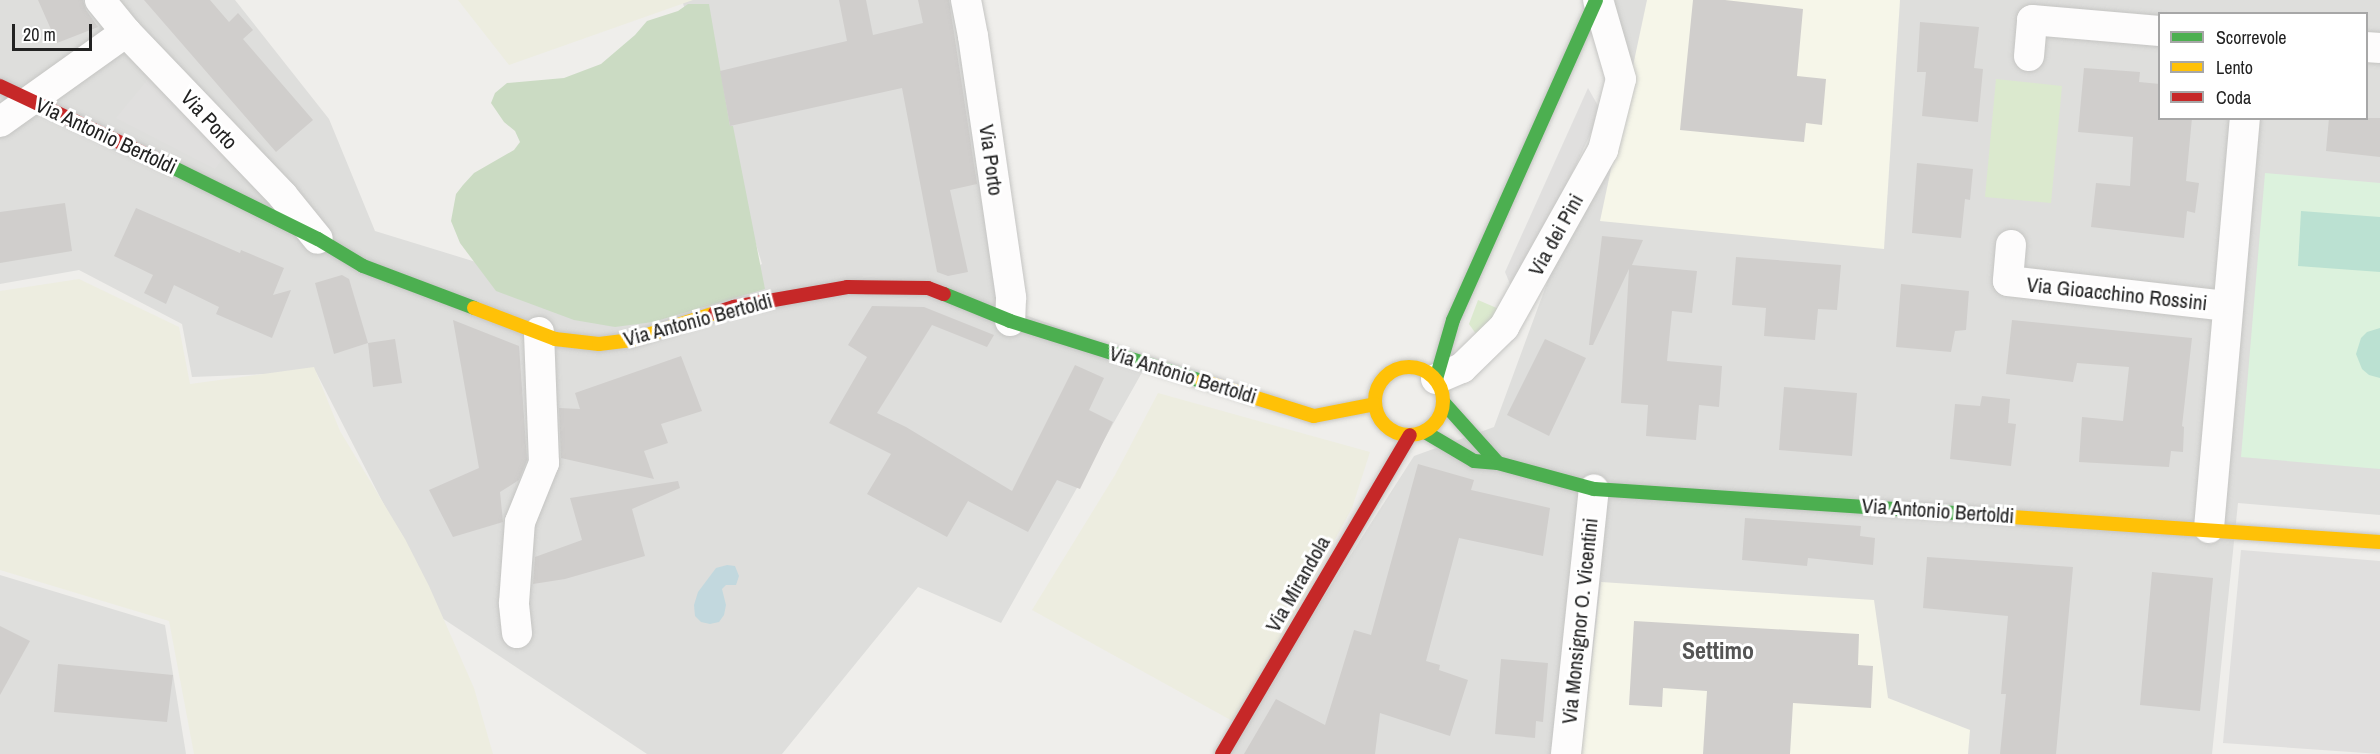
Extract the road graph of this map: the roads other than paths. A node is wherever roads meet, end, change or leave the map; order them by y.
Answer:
1 (100, 0) edge
2 (966, 0) edge
3 (1597, 0) edge
4 (2158, 31) edge
5 (126, 32) junction
6 (2029, 57) dead end
7 (1567, 61) junction
8 (1621, 79) junction
9 (0, 86) edge
10 (28, 99) junction
11 (2245, 120) edge
12 (0, 122) edge
13 (236, 150) junction
14 (212, 185) junction
15 (318, 239) junction
16 (2011, 245) dead end
17 (2226, 306) junction
18 (1453, 320) junction
19 (1010, 321) junction
20 (539, 332) junction
21 (1430, 382) junction
22 (1375, 404) junction
23 (1425, 432) junction
24 (1410, 435) junction
25 (1498, 464) junction
26 (1594, 489) junction
27 (2209, 528) junction
28 (2380, 542) edge
29 (517, 633) dead end
30 (1222, 754) edge
31 (1566, 754) edge

1 - 5 street, Via Porto
2 - 19 street, Via Porto
3 - 7 street
3 - 8 street
4 - 6 street
5 - 10 street
5 - 13 street, Via Porto
7 - 8 street
7 - 18 street
8 - 21 street, Via dei Pini
9 - 10 street, Via Antonio Bertoldi
10 - 12 street
10 - 14 street, Via Antonio Bertoldi
11 - 17 street, Via Gioacchino Rossini
13 - 14 street
13 - 15 street, Via Porto
14 - 15 street, Via Antonio Bertoldi
15 - 20 street, Via Antonio Bertoldi
16 - 17 street, Via Gioacchino Rossini
17 - 27 street, Via Gioacchino Rossini
18 - 21 street
18 - 21 street
19 - 20 street, Via Antonio Bertoldi
19 - 22 street, Via Antonio Bertoldi
20 - 29 street
21 - 22 street
21 - 23 street
21 - 25 street
22 - 24 street
23 - 24 street
23 - 25 street, Via Antonio Bertoldi
24 - 30 street, Via Mirandola
25 - 26 street, Via Antonio Bertoldi
26 - 27 street, Via Antonio Bertoldi
26 - 31 street, Via Monsignor O. Vicentini
27 - 28 street, Via Antonio Bertoldi

